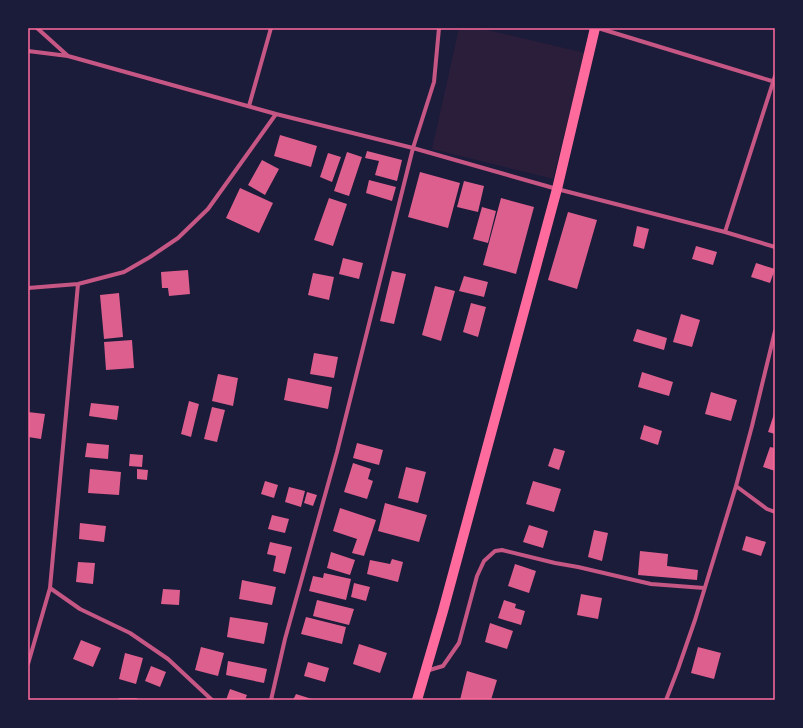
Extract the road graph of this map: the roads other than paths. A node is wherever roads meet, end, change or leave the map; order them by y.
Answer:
1 (37, 28) edge
2 (271, 28) edge
3 (439, 28) edge
4 (597, 28) edge
5 (28, 51) edge
6 (68, 56) junction
7 (775, 76) edge
8 (774, 82) edge
9 (249, 106) junction
10 (276, 114) junction
11 (413, 148) junction
12 (557, 189) junction
13 (725, 232) junction
14 (775, 247) edge
15 (78, 284) junction
16 (28, 288) edge
17 (775, 331) edge
18 (736, 486) junction
19 (775, 512) edge
20 (50, 588) junction
21 (704, 588) junction
22 (28, 664) edge
23 (425, 672) junction
24 (120, 700) edge
25 (136, 700) edge
26 (212, 700) edge
27 (271, 700) edge
28 (417, 700) edge
29 (666, 700) edge

1 - 6 street
2 - 9 street
3 - 11 street
4 - 8 street
4 - 12 main road
5 - 6 street
6 - 9 street
7 - 8 street
8 - 13 street
9 - 10 street
10 - 11 street
10 - 15 street
11 - 12 street
11 - 27 street
12 - 13 street
12 - 23 main road
13 - 14 street
15 - 16 street
15 - 20 street
17 - 18 street
18 - 19 street
18 - 21 street
20 - 22 street
20 - 26 street
21 - 23 street
21 - 29 street
23 - 28 main road
24 - 25 street

